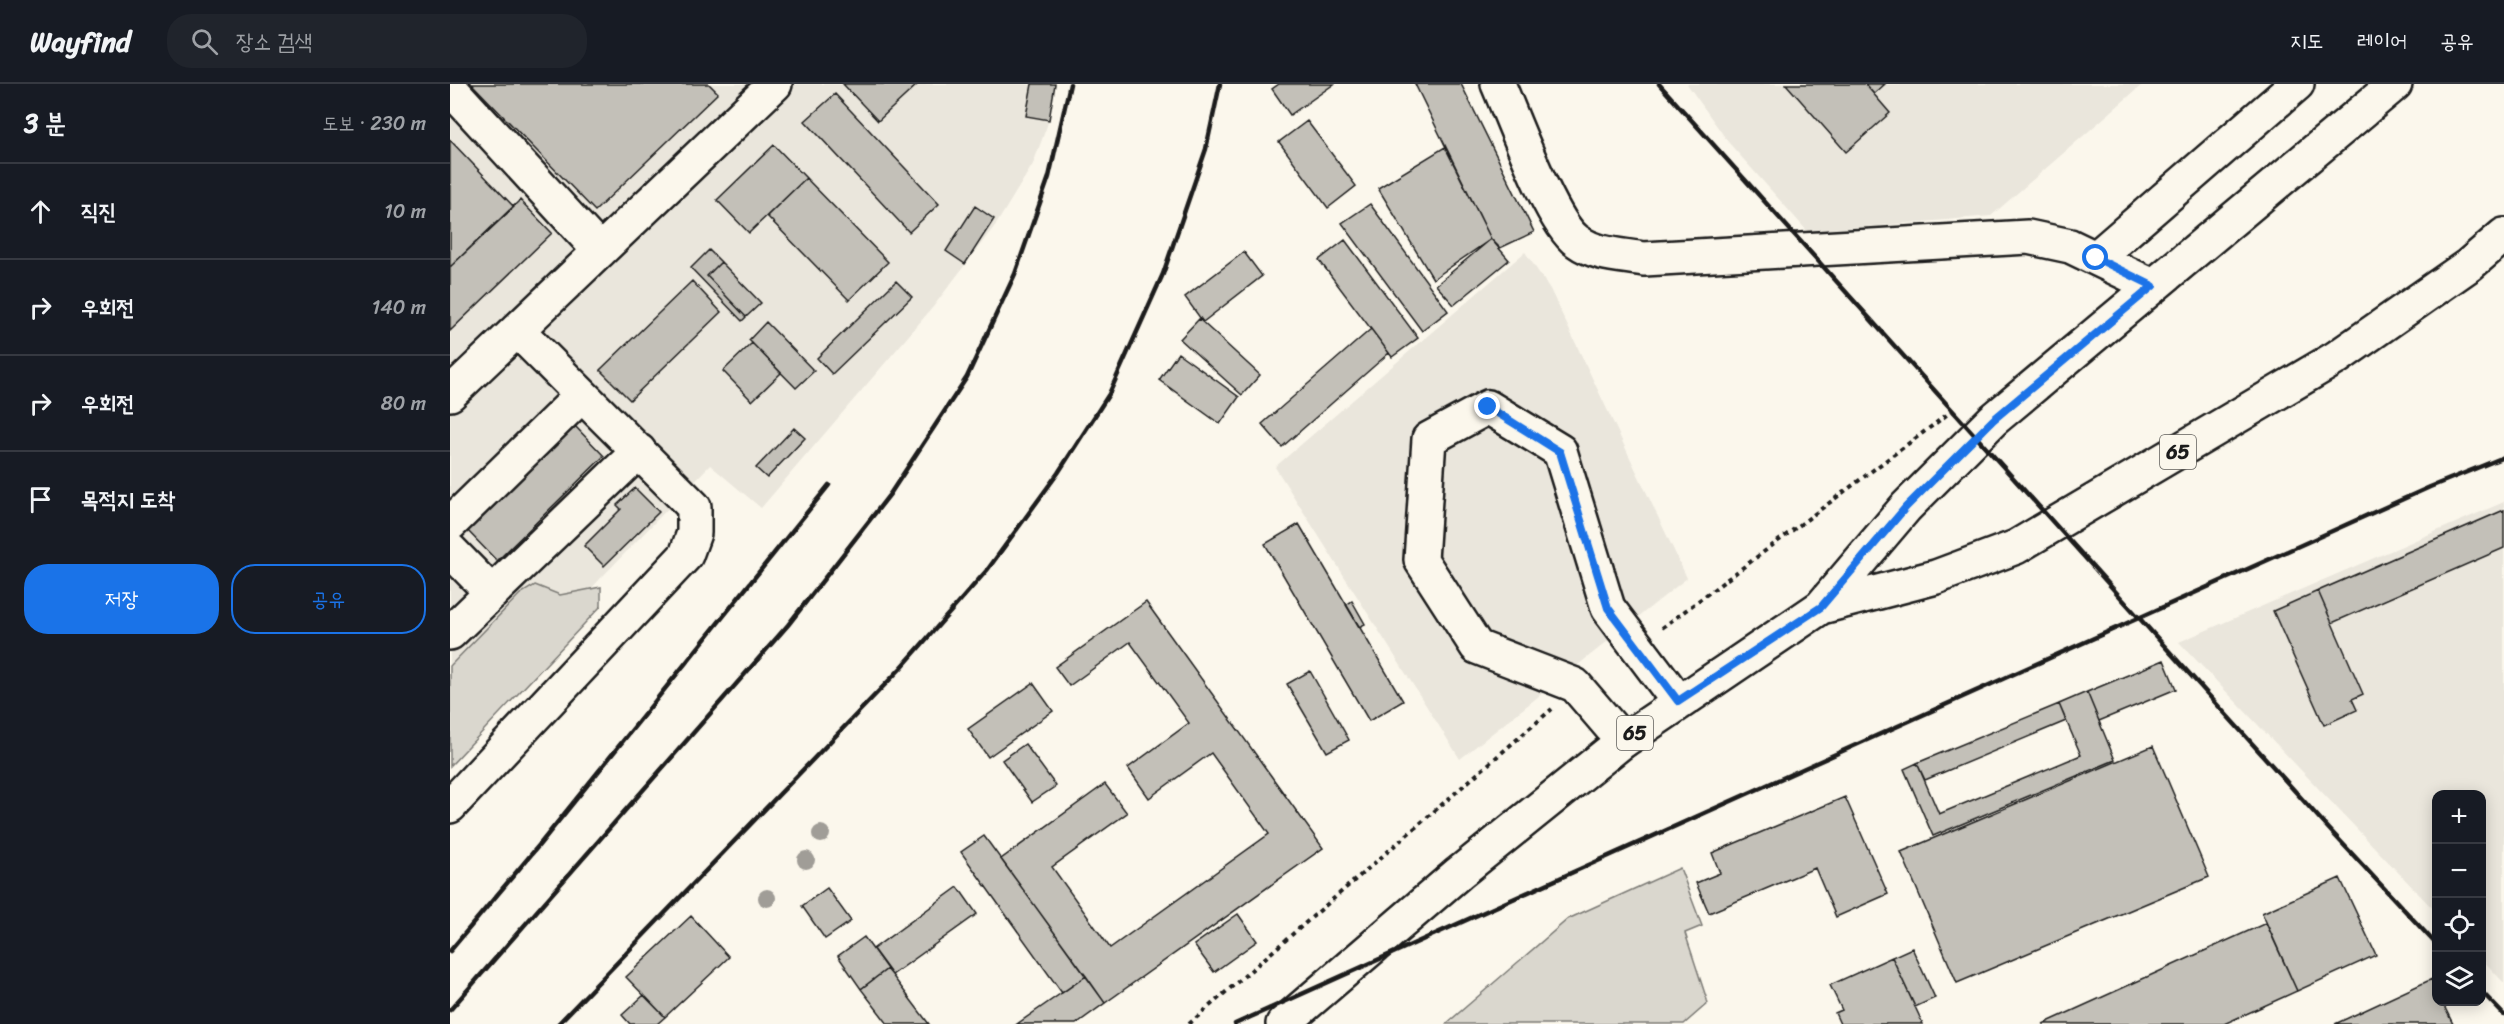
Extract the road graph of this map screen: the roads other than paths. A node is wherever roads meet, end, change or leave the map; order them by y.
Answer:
1 (775, 84) edge
2 (1498, 84) edge
3 (2296, 84) edge
4 (2395, 84) edge
5 (450, 88) edge
6 (2504, 235) edge
7 (600, 251) junction
8 (2096, 258) junction
9 (2153, 286) junction
10 (517, 330) junction
11 (450, 394) edge
12 (582, 395) junction
13 (639, 451) junction
14 (450, 524) edge
15 (450, 550) edge
16 (492, 593) junction
17 (1821, 607) junction
18 (450, 633) edge
19 (1678, 701) junction
20 (1623, 741) junction
21 (450, 806) edge
22 (1283, 1024) edge

1 - 7 main road
2 - 8 main road
3 - 8 main road
4 - 9 main road, 65
5 - 7 main road
6 - 17 main road, 65
7 - 10 main road
8 - 9 main road
9 - 17 main road, 65
10 - 11 main road
10 - 12 main road
12 - 13 main road
12 - 14 main road
13 - 16 main road
13 - 21 main road
15 - 16 main road
16 - 18 main road
17 - 19 main road, 65
19 - 20 main road, 65
19 - 20 main road
20 - 22 main road, 65

